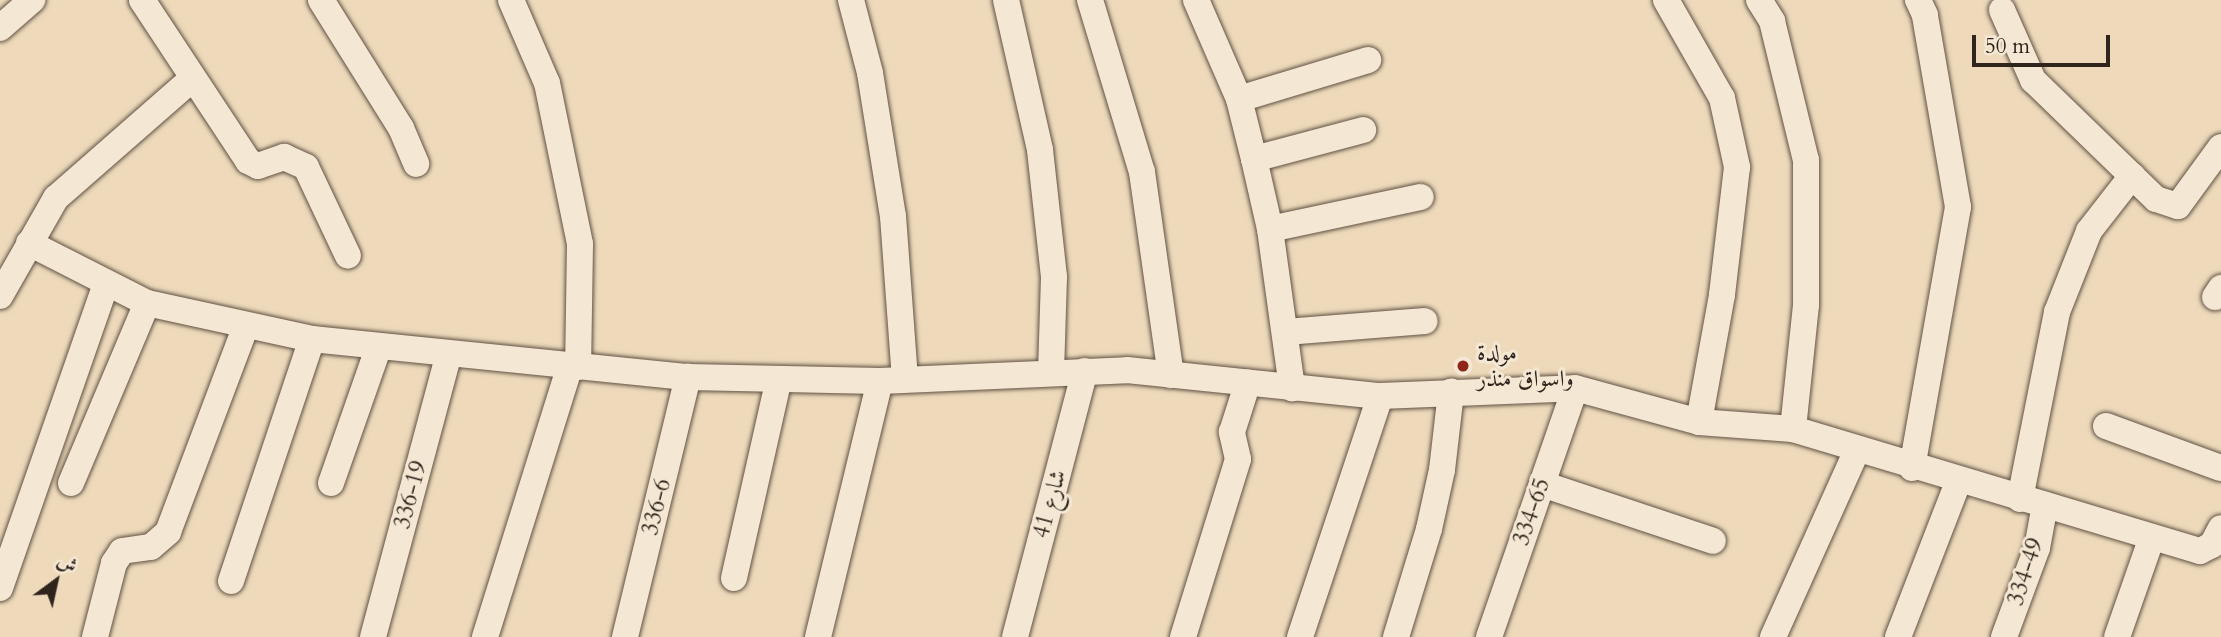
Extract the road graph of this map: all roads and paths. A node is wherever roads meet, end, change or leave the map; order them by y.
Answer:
1 (32, 0) edge
2 (142, 0) edge
3 (321, 0) edge
4 (511, 0) edge
5 (851, 0) edge
6 (1006, 0) edge
7 (1090, 0) edge
8 (1196, 0) edge
9 (1666, 0) edge
10 (1759, 0) edge
11 (1918, 0) edge
12 (2002, 10) dead end
13 (0, 28) edge
14 (1368, 60) dead end
15 (193, 78) junction
16 (1238, 99) junction
17 (1363, 130) dead end
18 (2221, 147) edge
19 (1254, 159) junction
20 (416, 164) dead end
21 (2132, 176) junction
22 (1421, 197) dead end
23 (1270, 229) junction
24 (29, 243) junction
25 (348, 256) dead end
26 (106, 284) junction
27 (0, 296) edge
28 (147, 303) junction
29 (1425, 321) dead end
30 (246, 326) junction
31 (1286, 332) junction
32 (312, 339) junction
33 (379, 346) junction
34 (449, 354) junction
35 (574, 366) junction
36 (1086, 371) junction
37 (1051, 372) junction
38 (1171, 375) junction
39 (688, 377) junction
40 (779, 379) junction
41 (892, 380) junction
42 (1248, 382) junction
43 (1292, 388) junction
44 (1575, 388) junction
45 (1451, 392) junction
46 (1380, 396) junction
47 (1699, 422) junction
48 (2106, 426) dead end
49 (1793, 429) junction
50 (1857, 450) junction
51 (1912, 468) junction
52 (2221, 468) edge
53 (1958, 482) junction
54 (71, 483) dead end
55 (331, 483) dead end
56 (1542, 484) junction
57 (2032, 502) junction
58 (2221, 528) edge
59 (2151, 540) junction
60 (1713, 541) dead end
61 (734, 578) dead end
62 (231, 581) dead end
63 (0, 589) edge
64 (95, 637) edge
65 (373, 637) edge
66 (485, 637) edge
67 (625, 637) edge
68 (818, 637) edge
69 (1015, 637) edge
70 (1182, 637) edge
71 (1300, 637) edge
72 (1396, 637) edge
73 (1489, 637) edge
74 (1773, 637) edge
75 (1898, 637) edge
76 (2004, 637) edge
77 (2117, 637) edge

1 - 13 street
2 - 15 street
3 - 20 street
4 - 35 street
5 - 41 street
6 - 37 street
7 - 38 street
8 - 16 street
9 - 47 street
10 - 49 street
11 - 51 street
12 - 21 street
14 - 16 street
15 - 24 street
15 - 25 street
16 - 19 street
17 - 19 street
18 - 21 street
19 - 23 street
21 - 57 street, 334-49
22 - 23 street
23 - 31 street
24 - 26 street
24 - 27 street
26 - 28 street
26 - 63 street
28 - 30 street
28 - 54 street
29 - 31 street
30 - 32 street
30 - 64 street
31 - 43 street
32 - 33 street
32 - 62 street
33 - 34 street
33 - 55 street
34 - 35 street
34 - 65 street, 336-19
35 - 39 street
35 - 66 street
36 - 37 street
36 - 38 street
36 - 69 street, شارع 41
37 - 41 street
38 - 42 street
39 - 40 street
39 - 67 street, 336-6
40 - 41 street
40 - 61 street
41 - 68 street
42 - 43 street
42 - 70 street
43 - 46 street
44 - 45 street
44 - 47 street
44 - 56 street, 334-65
45 - 46 street
45 - 72 street
46 - 71 street
47 - 49 street
48 - 52 street
49 - 50 street
50 - 51 street
50 - 74 street
51 - 53 street
53 - 57 street
53 - 75 street
56 - 60 street
56 - 73 street, 334-65
57 - 59 street
57 - 76 street, 334-49
58 - 59 street
59 - 77 street

